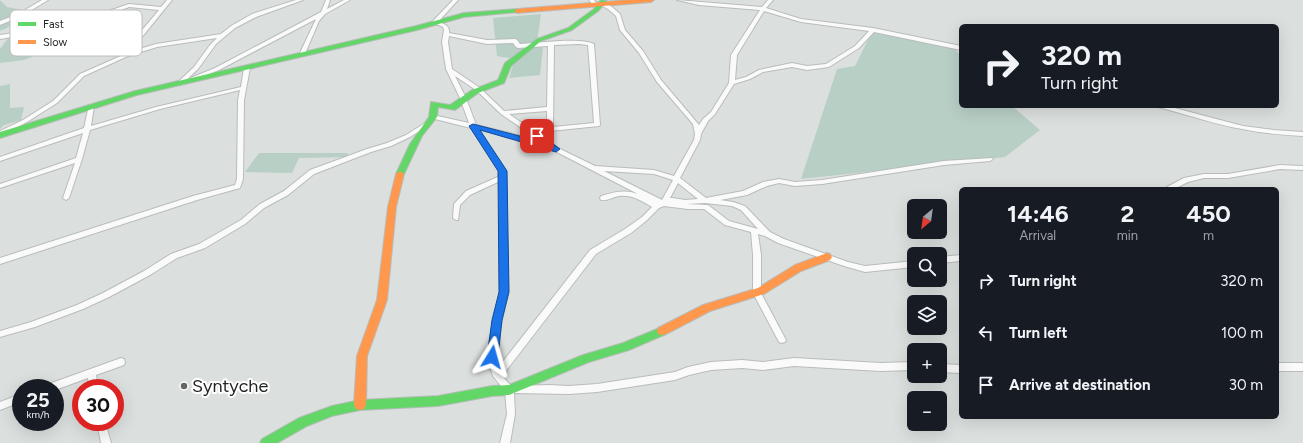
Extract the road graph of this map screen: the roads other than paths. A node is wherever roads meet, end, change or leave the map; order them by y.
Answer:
1 (46, 0) edge
2 (137, 0) edge
3 (170, 0) edge
4 (301, 0) edge
5 (328, 0) edge
6 (348, 0) edge
7 (456, 0) edge
8 (611, 0) edge
9 (651, 0) edge
10 (679, 0) edge
11 (771, 0) edge
12 (598, 2) edge
13 (129, 5) junction
14 (162, 9) junction
15 (29, 10) edge
16 (116, 10) edge
17 (763, 10) junction
18 (323, 13) junction
19 (10, 19) edge
20 (435, 22) junction
21 (0, 23) edge
22 (873, 30) junction
23 (142, 34) edge
24 (446, 34) junction
25 (10, 35) edge
26 (223, 35) junction
27 (0, 37) edge
28 (534, 44) junction
29 (551, 44) junction
30 (959, 48) edge
31 (142, 50) edge
32 (302, 55) junction
33 (122, 56) edge
34 (124, 56) edge
35 (112, 62) junction
36 (247, 68) junction
37 (449, 69) junction
38 (180, 83) junction
39 (732, 83) junction
40 (243, 88) junction
41 (478, 89) junction
42 (463, 98) junction
43 (91, 106) junction
44 (1168, 108) edge
45 (550, 109) junction
46 (503, 113) junction
47 (433, 116) junction
48 (426, 124) junction
49 (473, 126) junction
50 (87, 129) junction
51 (699, 133) junction
52 (1303, 134) edge
53 (0, 135) edge
54 (556, 149) junction
55 (0, 159) edge
56 (80, 159) junction
57 (990, 159) dead end
58 (591, 167) junction
59 (1303, 168) edge
60 (503, 177) junction
61 (677, 179) junction
62 (0, 186) edge
63 (1173, 187) edge
64 (66, 198) dead end
65 (603, 198) dead end
66 (705, 201) junction
67 (664, 204) junction
68 (656, 206) junction
69 (456, 218) dead end
70 (754, 230) junction
71 (766, 234) junction
72 (827, 257) junction
73 (959, 258) edge
74 (947, 259) edge
75 (0, 261) edge
76 (907, 265) edge
77 (757, 293) junction
78 (0, 334) edge
79 (782, 340) dead end
80 (121, 362) dead end
81 (907, 366) edge
82 (1279, 367) edge
83 (1303, 367) edge
84 (947, 368) edge
85 (959, 369) edge
86 (91, 372) junction
87 (497, 376) junction
88 (92, 379) edge
89 (64, 382) edge
90 (508, 390) junction
91 (12, 401) edge
92 (360, 405) junction
93 (0, 406) edge
94 (103, 431) edge
95 (106, 443) edge
96 (266, 443) edge
97 (505, 443) edge

1 - 15 street
2 - 13 street
3 - 14 street
4 - 26 street
5 - 18 street
6 - 18 street
7 - 20 street
8 - 12 street
9 - 12 street
10 - 17 street
11 - 17 street
12 - 20 street
12 - 28 street
12 - 51 street
13 - 14 street
13 - 16 street
14 - 23 street
17 - 22 street
17 - 39 street
18 - 32 street
18 - 38 street
19 - 21 street
20 - 24 street
20 - 32 street
22 - 30 street
22 - 39 street
24 - 28 street
24 - 37 street
25 - 27 street
26 - 31 street
26 - 38 street
28 - 29 street
28 - 41 street
29 - 45 street
29 - 45 street
32 - 36 street
33 - 35 street
34 - 35 street
35 - 53 street
36 - 38 street
36 - 40 street
37 - 41 street
37 - 42 street
38 - 43 street
39 - 51 street
40 - 50 street
40 - 75 street
41 - 42 street
41 - 46 street
42 - 47 street
42 - 49 street
43 - 50 street
43 - 53 street
44 - 52 street
45 - 46 street
46 - 54 street
47 - 48 street
47 - 49 street
48 - 78 street
48 - 92 street
49 - 54 street
49 - 60 street
50 - 55 street
50 - 56 street
51 - 61 street
54 - 58 street
56 - 62 street
56 - 64 street
57 - 66 street
58 - 61 street
58 - 67 street
59 - 63 street
60 - 69 street
60 - 87 street
61 - 66 street
61 - 67 street
65 - 68 street
66 - 67 street
66 - 71 street
67 - 68 street
67 - 70 street
68 - 87 street
70 - 71 street
70 - 77 street
71 - 72 street
72 - 76 street
72 - 77 street
73 - 74 street
77 - 79 street
77 - 90 street
80 - 86 street
81 - 90 street
82 - 83 street
84 - 85 street
86 - 88 street
86 - 89 street
87 - 90 street
90 - 92 street
90 - 97 street
91 - 93 street
92 - 96 street
94 - 95 street

